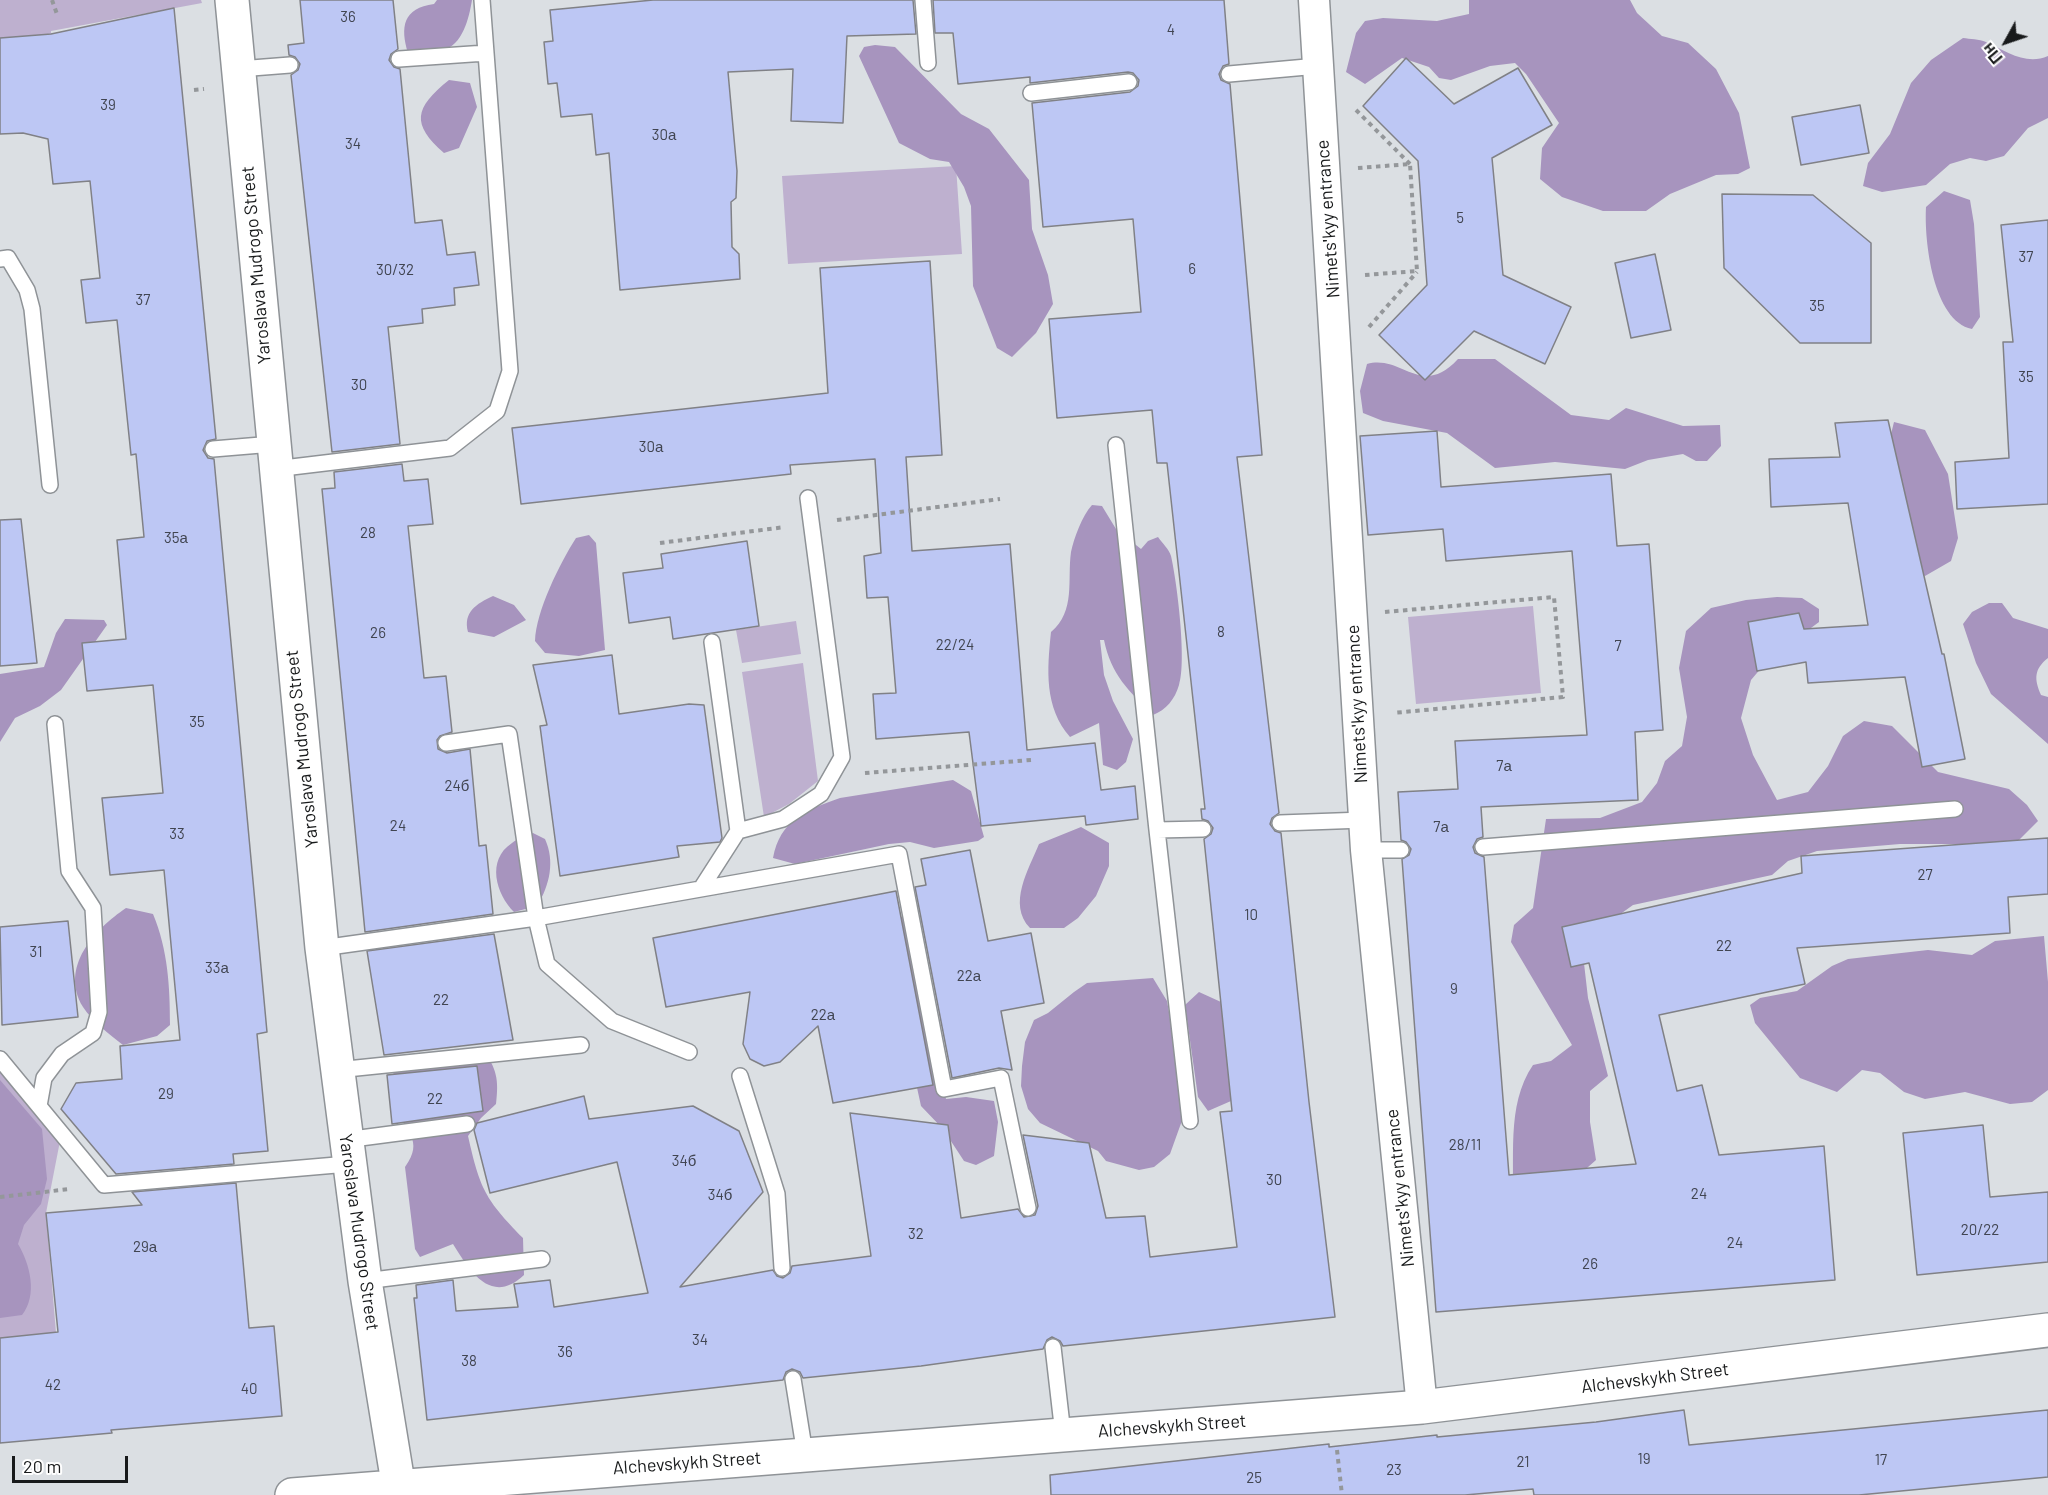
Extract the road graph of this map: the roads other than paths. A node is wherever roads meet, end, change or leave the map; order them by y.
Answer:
1 (232, 0) edge
2 (482, 0) edge
3 (923, 0) edge
4 (1314, 0) edge
5 (486, 53) junction
6 (399, 59) dead end
7 (928, 63) dead end
8 (290, 65) dead end
9 (1318, 66) junction
10 (239, 69) junction
11 (1229, 74) dead end
12 (1129, 82) dead end
13 (1031, 93) dead end
14 (0, 259) edge
15 (1116, 446) dead end
16 (213, 448) dead end
17 (274, 456) junction
18 (50, 485) dead end
19 (808, 498) dead end
20 (712, 642) dead end
21 (55, 724) dead end
22 (446, 743) dead end
23 (1955, 809) dead end
24 (1364, 819) junction
25 (1280, 823) dead end
26 (1203, 829) dead end
27 (1156, 830) junction
28 (738, 831) junction
29 (1483, 847) dead end
30 (1366, 850) junction
31 (1401, 850) dead end
32 (702, 887) junction
33 (536, 918) junction
34 (322, 948) junction
35 (581, 1045) dead end
36 (689, 1052) dead end
37 (0, 1059) edge
38 (337, 1070) junction
39 (740, 1076) dead end
40 (39, 1106) junction
41 (1190, 1121) dead end
42 (468, 1124) dead end
43 (347, 1152) junction
44 (1028, 1208) dead end
45 (542, 1259) dead end
46 (782, 1268) dead end
47 (364, 1281) junction
48 (2048, 1330) edge
49 (1053, 1347) dead end
50 (793, 1380) dead end
51 (1422, 1407) junction
52 (1063, 1434) junction
53 (805, 1454) junction
54 (399, 1490) edge
55 (292, 1495) edge

1 - 10 street, Yaroslava Mudrogo Street
2 - 5 lane
3 - 7 lane
4 - 9 street, Nimetsʹkyy entrance
5 - 6 lane
5 - 17 lane
8 - 10 lane
9 - 11 lane
9 - 24 street, Nimetsʹkyy entrance
10 - 17 street, Yaroslava Mudrogo Street
12 - 13 lane
14 - 18 lane
15 - 27 lane
16 - 17 lane
17 - 34 street, Yaroslava Mudrogo Street
19 - 28 lane
20 - 28 lane
21 - 40 lane
22 - 33 lane
23 - 29 lane
24 - 25 lane
24 - 30 street, Nimetsʹkyy entrance
26 - 27 lane
27 - 41 lane
28 - 32 lane
30 - 31 lane
30 - 51 street, Nimetsʹkyy entrance
32 - 33 lane
32 - 44 lane
33 - 34 lane
33 - 36 lane
34 - 38 street, Yaroslava Mudrogo Street
35 - 38 lane
37 - 40 lane
38 - 43 street, Yaroslava Mudrogo Street
39 - 46 lane
40 - 43 lane
42 - 43 lane
43 - 47 street, Yaroslava Mudrogo Street
45 - 47 lane
47 - 54 street, Yaroslava Mudrogo Street
48 - 51 street, Alchevskykh Street
49 - 52 lane
50 - 53 lane
51 - 52 street, Alchevskykh Street
52 - 53 street, Alchevskykh Street
53 - 54 street, Alchevskykh Street
54 - 55 street, Alchevskykh Street

